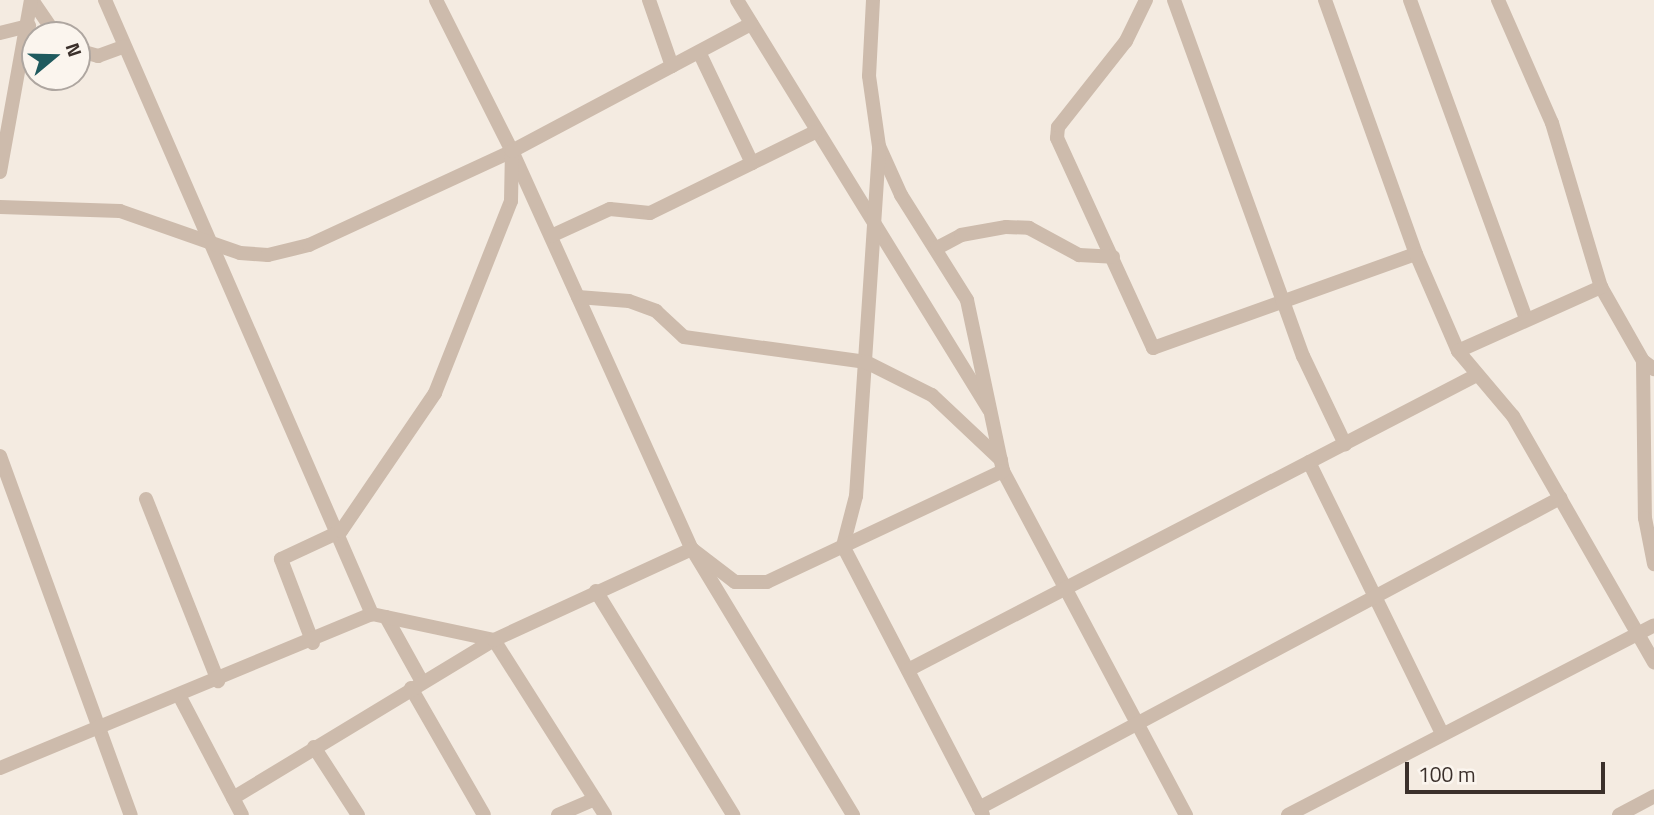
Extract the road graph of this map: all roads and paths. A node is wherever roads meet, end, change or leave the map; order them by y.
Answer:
1 (32, 0) edge
2 (105, 0) edge
3 (436, 0) edge
4 (649, 0) edge
5 (737, 0) edge
6 (873, 0) edge
7 (1146, 0) edge
8 (1174, 0) edge
9 (1325, 0) edge
10 (1410, 0) edge
11 (1498, 0) edge
12 (30, 21) edge
13 (46, 21) edge
14 (751, 24) junction
15 (21, 28) edge
16 (0, 33) edge
17 (122, 47) junction
18 (699, 52) junction
19 (91, 54) edge
20 (21, 55) edge
21 (672, 66) junction
22 (7, 107) edge
23 (815, 132) junction
24 (879, 146) junction
25 (512, 151) junction
26 (752, 163) junction
27 (0, 172) edge
28 (0, 207) edge
29 (551, 236) junction
30 (877, 236) junction
31 (211, 242) junction
32 (937, 248) junction
33 (1416, 254) junction
34 (1112, 257) junction
35 (1601, 287) junction
36 (578, 297) junction
37 (1282, 301) junction
38 (1526, 318) junction
39 (1458, 351) junction
40 (866, 362) junction
41 (1648, 365) edge
42 (1475, 376) junction
43 (994, 418) junction
44 (1345, 444) junction
45 (0, 456) edge
46 (1309, 462) junction
47 (1002, 466) junction
48 (1560, 498) junction
49 (146, 499) dead end
50 (341, 531) junction
51 (843, 546) junction
52 (692, 549) junction
53 (1654, 564) edge
54 (1066, 589) junction
55 (596, 591) junction
56 (1376, 597) junction
57 (379, 616) junction
58 (1654, 625) edge
59 (1638, 629) junction
60 (494, 640) junction
61 (313, 643) junction
62 (1654, 662) edge
63 (908, 670) junction
64 (218, 681) junction
65 (417, 685) junction
66 (180, 697) junction
67 (1138, 724) junction
68 (98, 726) junction
69 (1442, 733) junction
70 (314, 747) junction
71 (0, 768) edge
72 (1654, 796) edge
73 (233, 798) junction
74 (595, 799) junction
75 (981, 811) edge
76 (131, 815) edge
77 (242, 815) edge
78 (358, 815) edge
79 (484, 815) edge
80 (558, 815) edge
81 (605, 815) edge
82 (733, 815) edge
83 (853, 815) edge
84 (1186, 815) edge
85 (1288, 815) edge
86 (1619, 815) edge

1 - 12 street
1 - 13 street
2 - 17 street
3 - 25 street
4 - 21 street
5 - 14 street
6 - 24 street
7 - 34 street
8 - 37 street
9 - 33 street
10 - 38 street
11 - 35 street
14 - 18 street
14 - 23 street
15 - 16 street
17 - 19 street
17 - 31 street
18 - 21 street
18 - 26 street
20 - 22 street
21 - 25 street
22 - 27 street
23 - 26 street
23 - 30 street
24 - 30 street
24 - 32 street
25 - 29 street
25 - 31 street
25 - 50 street
26 - 29 street
28 - 31 street
29 - 36 street
30 - 40 street
30 - 43 street
31 - 50 street
32 - 34 street
32 - 43 street
33 - 37 street
33 - 39 street
34 - 37 street
35 - 38 street
35 - 41 street
36 - 40 street
36 - 52 street
37 - 44 street
38 - 39 street
39 - 42 street
40 - 47 street
40 - 51 street
41 - 53 street
42 - 44 street
42 - 48 street
43 - 47 street
44 - 46 street
45 - 68 street
46 - 54 street
46 - 56 street
47 - 51 street
47 - 54 street
48 - 56 street
48 - 59 street
49 - 64 street
50 - 57 street
50 - 61 street
51 - 52 street
51 - 63 street
52 - 55 street
52 - 83 street
54 - 63 street
54 - 67 street
55 - 60 street
55 - 82 street
56 - 67 street
56 - 69 street
57 - 60 street
57 - 61 street
57 - 65 street
58 - 59 street
59 - 62 street
59 - 69 street
60 - 65 street
60 - 74 street
61 - 64 street
63 - 75 street
64 - 66 street
65 - 70 street
65 - 79 street
66 - 68 street
66 - 73 street
67 - 75 street
67 - 84 street
68 - 71 street
68 - 76 street
69 - 85 street
70 - 73 street
70 - 78 street
72 - 86 street
73 - 77 street
74 - 80 street
74 - 81 street

